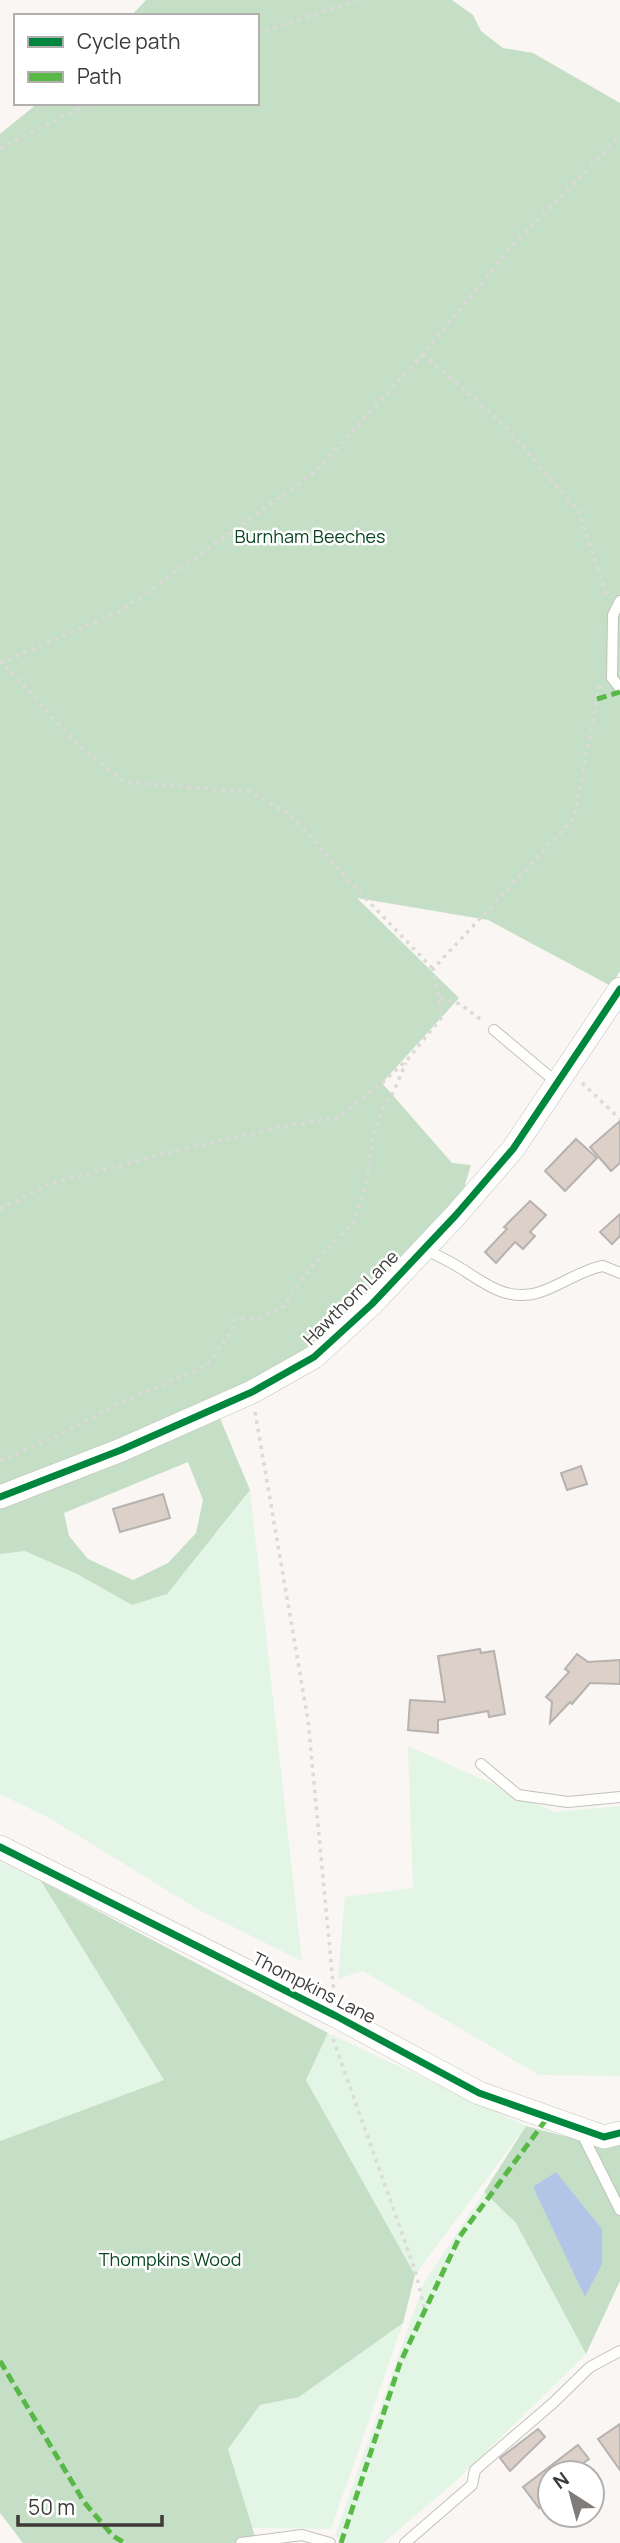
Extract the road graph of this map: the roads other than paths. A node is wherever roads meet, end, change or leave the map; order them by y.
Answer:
1 (620, 601) edge
2 (620, 688) edge
3 (620, 989) edge
4 (494, 1030) road end
5 (561, 1074) junction
6 (423, 1248) junction
7 (620, 1273) edge
8 (0, 1497) edge
9 (481, 1764) dead end
10 (620, 1797) edge
11 (0, 1847) edge
12 (578, 2128) junction
13 (620, 2133) edge
14 (620, 2210) edge
15 (620, 2351) edge
16 (241, 2543) edge
17 (330, 2543) edge
18 (405, 2543) edge

1 - 2 lane
3 - 5 street, Hawthorn Lane
4 - 5 lane
5 - 6 street, Hawthorn Lane
6 - 7 lane
6 - 8 street, Hawthorn Lane
9 - 10 lane
11 - 12 street, Thompkins Lane
12 - 13 street, Thompkins Lane
12 - 14 lane
15 - 18 lane
16 - 17 lane

